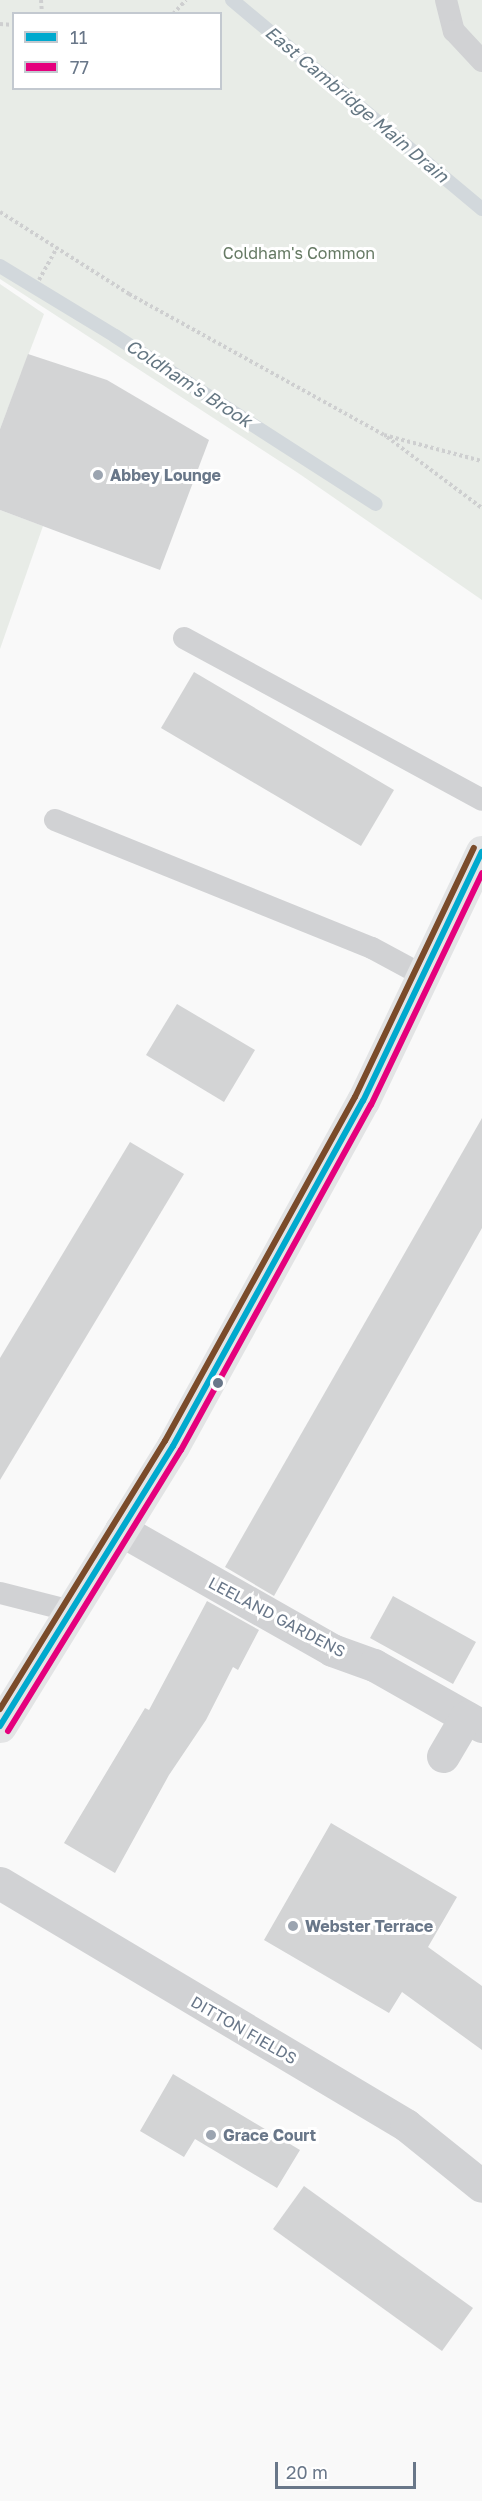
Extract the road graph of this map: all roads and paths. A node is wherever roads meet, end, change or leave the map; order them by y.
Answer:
1 (186, 0) edge
2 (446, 0) edge
3 (175, 12) edge
4 (482, 61) edge
5 (0, 212) edge
6 (57, 248) junction
7 (39, 280) dead end
8 (384, 435) junction
9 (482, 461) edge
10 (482, 508) edge
11 (184, 639) dead end
12 (482, 800) edge
13 (55, 820) dead end
14 (482, 852) edge
15 (424, 976) junction
16 (121, 1530) junction
17 (0, 1593) edge
18 (71, 1611) junction
19 (474, 1721) edge
20 (0, 1726) edge
21 (443, 1756) dead end
22 (0, 1883) edge
23 (482, 2186) edge

1 - 3 path
2 - 4 lane
5 - 6 path
6 - 7 path
6 - 8 path
8 - 9 path
8 - 10 path
11 - 12 lane
13 - 15 lane
14 - 15 main road
15 - 16 main road
16 - 18 main road
16 - 19 street, LEELAND GARDENS
17 - 18 lane
18 - 20 main road
19 - 21 street, LEELAND GARDENS
22 - 23 street, DITTON FIELDS

